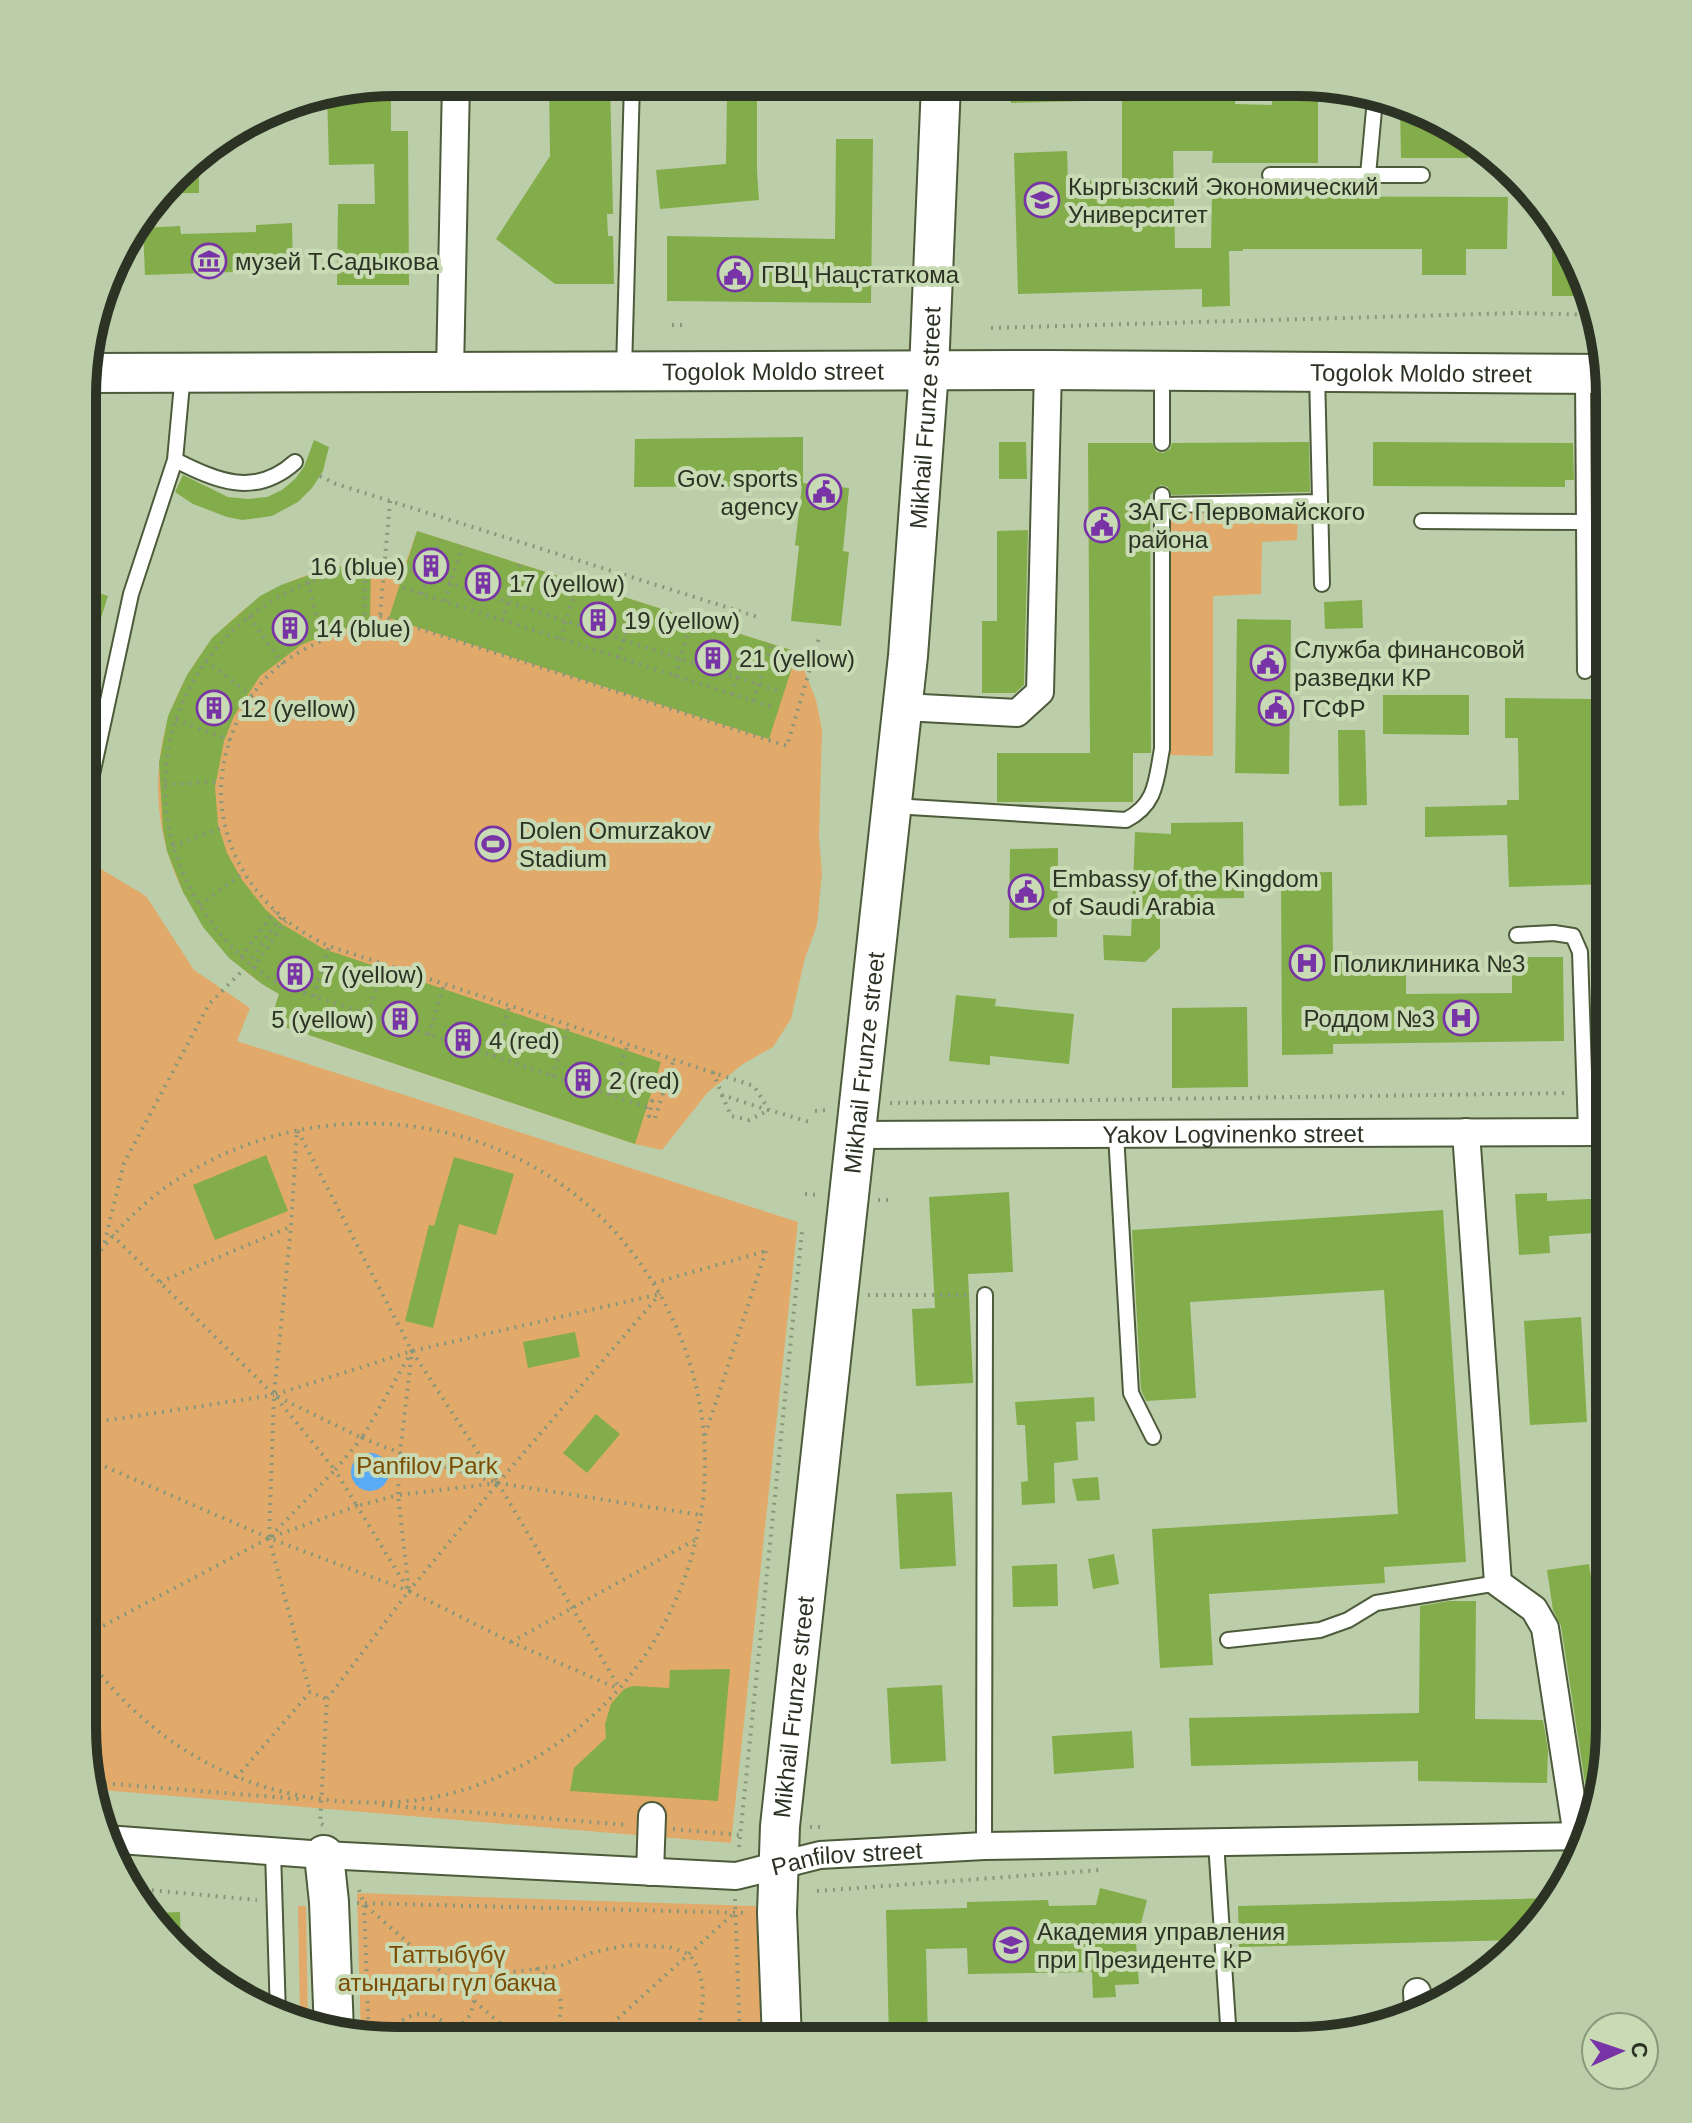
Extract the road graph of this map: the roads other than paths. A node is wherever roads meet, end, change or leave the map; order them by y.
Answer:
1 (456, 96) edge
2 (632, 96) edge
3 (940, 96) edge
4 (1374, 106) edge
5 (1270, 175) dead end
6 (1368, 175) junction
7 (1422, 175) dead end
8 (929, 370) junction
9 (1048, 370) junction
10 (624, 371) junction
11 (1162, 371) junction
12 (1317, 371) junction
13 (450, 372) junction
14 (97, 373) edge
15 (183, 373) junction
16 (1595, 374) edge
17 (1595, 375) edge
18 (1162, 443) dead end
19 (175, 460) junction
20 (295, 462) dead end
21 (1320, 502) junction
22 (1422, 521) dead end
23 (1584, 522) junction
24 (1322, 584) dead end
25 (1585, 671) dead end
26 (903, 707) junction
27 (96, 756) edge
28 (892, 806) junction
29 (1517, 935) dead end
30 (1596, 1125) edge
31 (1466, 1132) junction
32 (1596, 1132) edge
33 (1116, 1134) junction
34 (855, 1135) junction
35 (985, 1295) road end
36 (1153, 1437) dead end
37 (1498, 1583) junction
38 (1228, 1640) dead end
39 (652, 1822) road end
40 (1580, 1822) edge
41 (1575, 1836) edge
42 (118, 1840) edge
43 (1216, 1842) junction
44 (327, 1843) junction
45 (984, 1846) junction
46 (273, 1851) junction
47 (779, 1866) junction
48 (650, 1872) junction
49 (278, 2002) edge
50 (334, 2020) edge
51 (781, 2027) edge
52 (1228, 2027) edge

1 - 13 street
2 - 10 lane
3 - 8 main road, Mikhail Frunze street
4 - 6 lane
5 - 6 lane
6 - 7 lane
8 - 9 main road, Togolok Moldo street
8 - 10 main road, Togolok Moldo street
8 - 26 main road, Mikhail Frunze street
9 - 11 main road, Togolok Moldo street
9 - 26 street
10 - 13 main road, Togolok Moldo street
11 - 12 main road, Togolok Moldo street
11 - 18 lane
12 - 16 main road, Togolok Moldo street
12 - 21 lane
13 - 15 main road, Togolok Moldo street
14 - 15 main road, Togolok Moldo street
15 - 19 lane
17 - 23 lane
19 - 20 lane
19 - 27 lane
21 - 24 lane
21 - 28 lane
22 - 23 lane
23 - 25 lane
26 - 28 main road, Mikhail Frunze street
28 - 34 main road, Mikhail Frunze street
29 - 30 lane
31 - 32 street, Yakov Logvinenko street
31 - 33 street, Yakov Logvinenko street
31 - 37 street
33 - 34 street, Yakov Logvinenko street
33 - 36 lane
34 - 47 main road, Mikhail Frunze street
35 - 45 lane
37 - 38 lane
37 - 40 street
39 - 48 street
41 - 43 street, Panfilov street
42 - 46 street, Panfilov street
43 - 45 street, Panfilov street
43 - 52 lane
44 - 46 street, Panfilov street
44 - 48 street, Panfilov street
44 - 50 main road
45 - 47 street, Panfilov street
46 - 49 lane
47 - 48 street, Panfilov street
47 - 51 main road, Mikhail Frunze street

